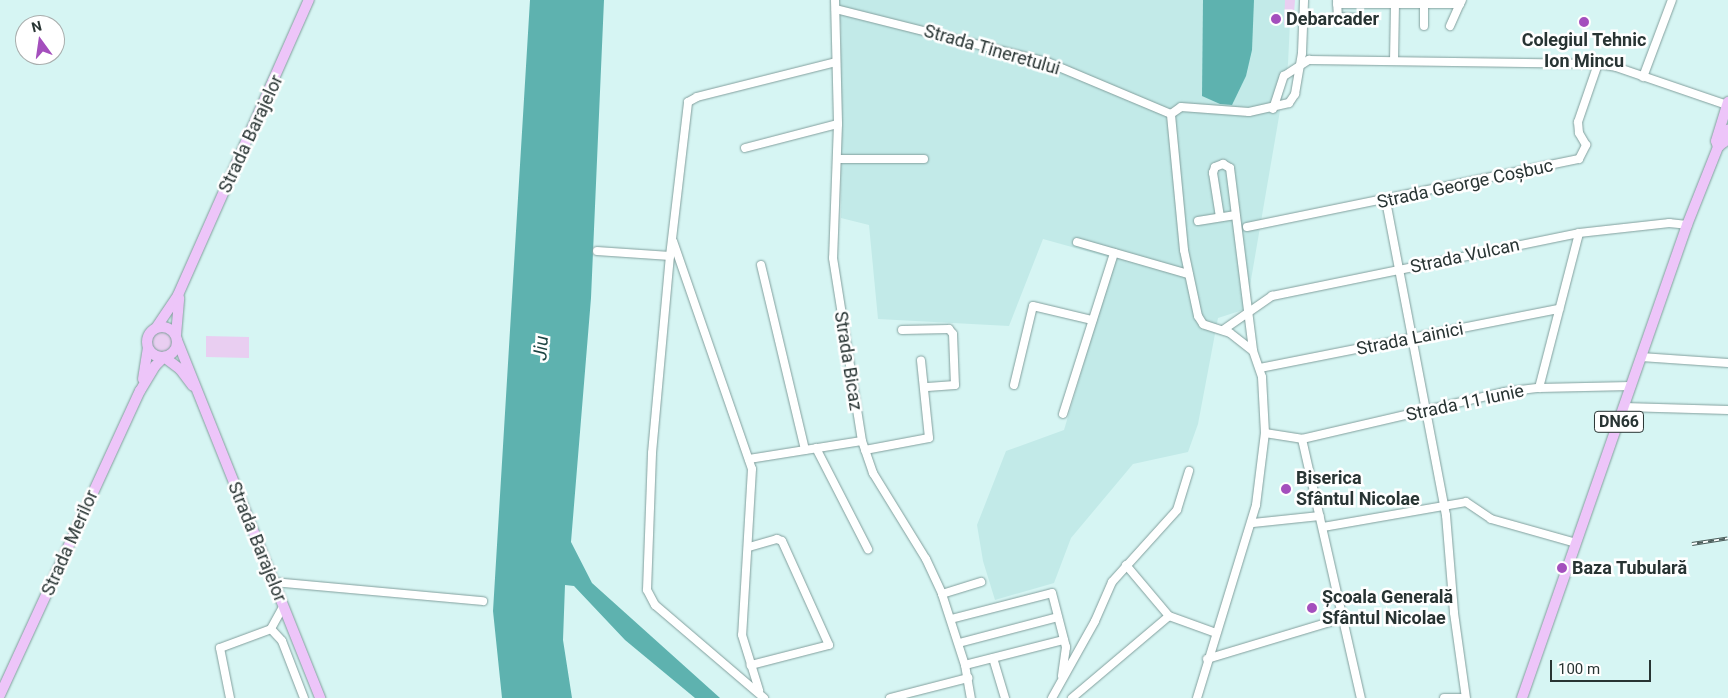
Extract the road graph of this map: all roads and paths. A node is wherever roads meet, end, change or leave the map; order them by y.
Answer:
1 (309, 0) edge
2 (835, 0) edge
3 (1304, 0) edge
4 (1672, 0) edge
5 (1337, 2) edge
6 (1394, 2) edge
7 (1461, 2) edge
8 (1424, 5) junction
9 (836, 9) junction
10 (1359, 18) dead end
11 (1424, 26) dead end
12 (1450, 26) dead end
13 (1394, 61) junction
14 (836, 62) junction
15 (1598, 64) junction
16 (1299, 65) junction
17 (1643, 77) junction
18 (1727, 103) edge
19 (1274, 109) junction
20 (1171, 114) junction
21 (838, 124) junction
22 (1728, 130) edge
23 (1718, 147) junction
24 (745, 148) dead end
25 (924, 158) dead end
26 (837, 159) junction
27 (1386, 201) junction
28 (1236, 215) junction
29 (1220, 217) junction
30 (1198, 221) dead end
31 (1687, 226) junction
32 (1248, 228) dead end
33 (1579, 233) junction
34 (672, 239) junction
35 (1077, 242) dead end
36 (597, 250) dead end
37 (1114, 253) junction
38 (670, 256) junction
39 (761, 265) dead end
40 (1399, 270) junction
41 (1188, 274) junction
42 (178, 295) junction
43 (1559, 309) junction
44 (1249, 312) junction
45 (1092, 320) junction
46 (156, 328) junction
47 (902, 330) dead end
48 (1223, 330) junction
49 (177, 338) junction
50 (1411, 339) junction
51 (148, 348) junction
52 (1253, 351) junction
53 (164, 357) junction
54 (1641, 357) junction
55 (921, 360) dead end
56 (1728, 363) edge
57 (1260, 368) junction
58 (1014, 385) dead end
59 (194, 386) junction
60 (1631, 386) junction
61 (924, 387) junction
62 (1539, 388) junction
63 (140, 391) junction
64 (1624, 408) junction
65 (1728, 410) edge
66 (1425, 411) junction
67 (1063, 414) dead end
68 (1265, 433) junction
69 (1302, 439) junction
70 (862, 441) junction
71 (816, 448) junction
72 (805, 450) junction
73 (865, 450) junction
74 (749, 459) junction
75 (1189, 471) dead end
76 (1444, 504) junction
77 (1320, 516) junction
78 (1253, 523) junction
79 (1323, 527) junction
80 (1576, 543) junction
81 (749, 547) junction
82 (868, 549) dead end
83 (1126, 564) junction
84 (272, 582) junction
85 (981, 582) dead end
86 (942, 594) junction
87 (483, 601) dead end
88 (283, 606) junction
89 (1169, 616) junction
90 (1058, 617) junction
91 (951, 618) junction
92 (1343, 618) junction
93 (271, 629) junction
94 (1216, 633) junction
95 (1064, 640) junction
96 (959, 643) junction
97 (993, 658) junction
98 (1207, 659) junction
99 (751, 665) junction
100 (965, 665) junction
101 (968, 678) junction
102 (1061, 683) junction
103 (759, 691) junction
104 (0, 695) edge
105 (230, 698) edge
106 (304, 698) edge
107 (320, 698) edge
108 (764, 698) edge
109 (890, 698) edge
110 (970, 698) edge
111 (1005, 698) edge
112 (1052, 698) edge
113 (1072, 698) edge
114 (1197, 698) edge
115 (1361, 698) edge
116 (1444, 698) edge
117 (1461, 698) edge
118 (1466, 698) edge
119 (1522, 698) edge

1 - 42 main road, Strada Barajelor
2 - 9 street, Strada Bicaz
3 - 16 street
4 - 17 street
5 - 6 street
5 - 10 street
6 - 8 street
6 - 13 street
7 - 8 street
7 - 12 street
8 - 11 street
9 - 14 street, Strada Bicaz
9 - 20 street, Strada Tineretului
13 - 15 street
13 - 16 street
14 - 21 street, Strada Bicaz
14 - 34 street
15 - 17 street
15 - 27 street, Strada George Coșbuc
16 - 19 street
16 - 19 street
17 - 18 street
18 - 23 main road
19 - 20 street
20 - 41 street
21 - 24 street
21 - 26 street, Strada Bicaz
22 - 23 main road, DN66
23 - 31 main road, DN66
25 - 26 street
26 - 70 street, Strada Bicaz
27 - 32 street, Strada George Coșbuc
27 - 40 street
28 - 29 street
28 - 29 street
28 - 44 street
29 - 30 street
31 - 33 street, Strada Vulcan
31 - 54 main road, DN66
33 - 40 street, Strada Vulcan
33 - 43 street
34 - 38 street
34 - 74 street
35 - 37 street
36 - 38 street
37 - 41 street
37 - 45 street
38 - 103 street
39 - 72 street
40 - 44 street, Strada Vulcan
40 - 50 street
41 - 48 street
42 - 46 main road, Strada Barajelor
42 - 49 main road, Strada Barajelor
43 - 50 street, Strada Lainici
43 - 62 street
44 - 48 street, Strada Vulcan
44 - 52 street
45 - 58 street
45 - 67 street
46 - 49 main road
46 - 51 main road, Strada Barajelor
47 - 61 street
48 - 52 street
49 - 53 main road
49 - 59 main road, Strada Barajelor
50 - 57 street, Strada Lainici
50 - 66 street
51 - 53 main road, Strada Barajelor
51 - 63 main road, Strada Merilor
52 - 57 street
53 - 59 main road, Strada Barajelor
53 - 63 main road, Strada Merilor
54 - 56 street
54 - 60 main road, DN66
55 - 61 street
57 - 68 street
59 - 84 main road, Strada Barajelor
60 - 62 street, Strada 11 Iunie
60 - 64 main road, DN66
61 - 73 street
62 - 66 street, Strada 11 Iunie
63 - 104 main road, Strada Merilor
64 - 65 street
64 - 80 main road, DN66
66 - 69 street, Strada 11 Iunie
66 - 76 street
68 - 69 street, Strada 11 Iunie
68 - 78 street
69 - 77 street
70 - 71 street
70 - 73 street, Strada Bicaz
71 - 72 street
71 - 82 street
72 - 74 street
73 - 86 street, Strada Bicaz
74 - 81 street
75 - 83 street
76 - 79 street
76 - 80 street
76 - 118 street
77 - 78 street
77 - 79 street
78 - 94 street
79 - 92 street
80 - 119 main road, DN66
81 - 99 street
81 - 99 street
83 - 89 street
83 - 102 street
84 - 87 street
84 - 88 main road, Strada Barajelor
85 - 86 street
86 - 91 street, Strada Bicaz
88 - 93 street
88 - 107 main road, Strada Barajelor
89 - 94 street
89 - 113 street
90 - 91 street
90 - 95 street
90 - 96 street
91 - 96 street, Strada Bicaz
92 - 98 street
92 - 115 street
93 - 105 street
93 - 106 street
94 - 98 street
95 - 97 street
95 - 102 street
96 - 100 street, Strada Bicaz
97 - 100 street
97 - 111 street
98 - 114 street
99 - 103 street
100 - 101 street, Strada Bicaz
101 - 109 street
101 - 110 street, Strada Bicaz
102 - 112 street
103 - 108 street
116 - 117 street

